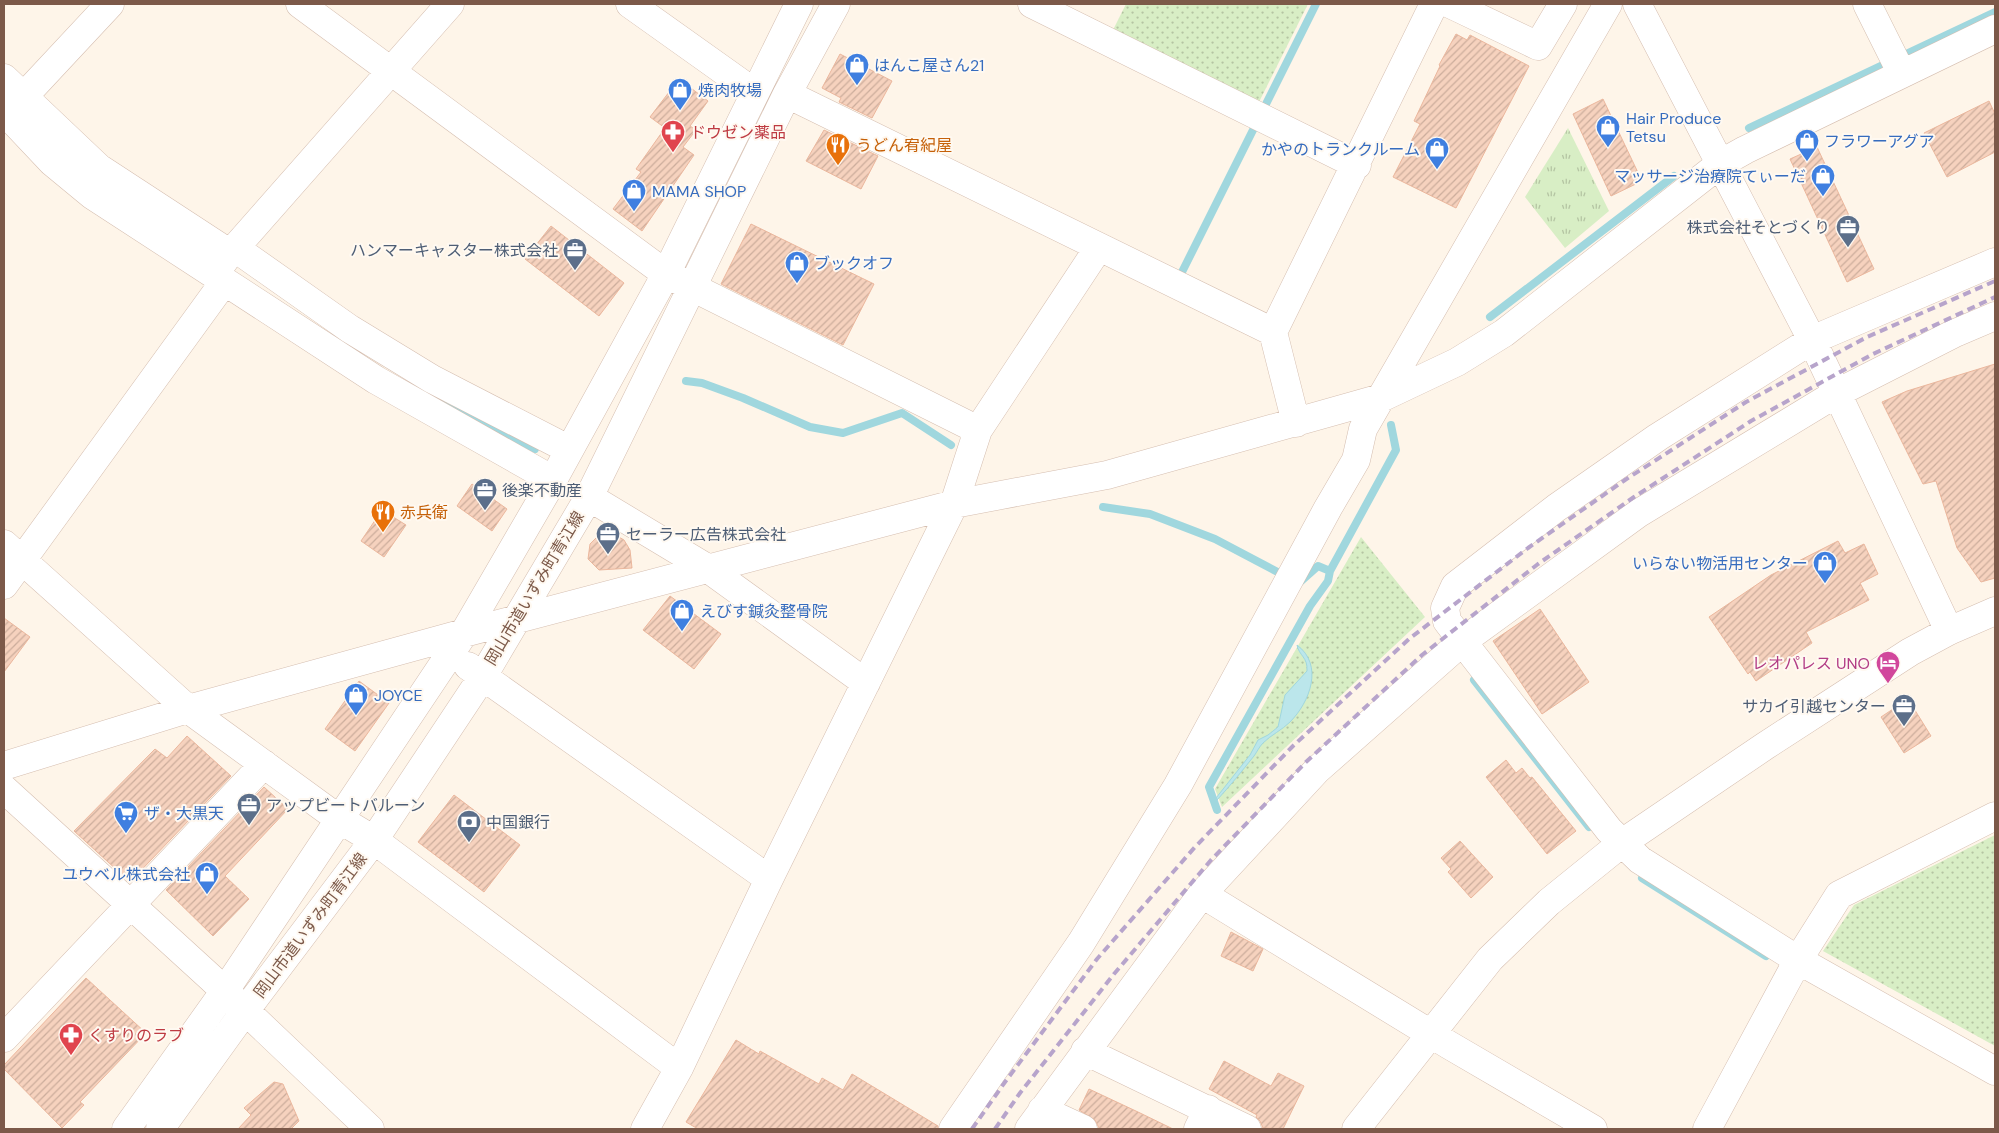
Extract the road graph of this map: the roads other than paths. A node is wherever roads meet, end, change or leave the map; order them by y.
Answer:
1 (110, 4) edge
2 (300, 4) edge
3 (450, 4) edge
4 (630, 4) edge
5 (799, 4) edge
6 (836, 4) edge
7 (1032, 4) edge
8 (1434, 4) edge
9 (1450, 4) edge
10 (1562, 4) edge
11 (1608, 4) edge
12 (1637, 4) edge
13 (1867, 4) edge
14 (1995, 29) edge
15 (1897, 64) junction
16 (391, 72) junction
17 (4, 78) edge
18 (755, 93) junction
19 (787, 94) junction
20 (10, 110) edge
21 (1720, 164) junction
22 (1356, 165) junction
23 (1099, 247) junction
24 (230, 262) junction
25 (1995, 262) edge
26 (666, 274) junction
27 (692, 288) junction
28 (1995, 316) edge
29 (1273, 332) junction
30 (1812, 340) junction
31 (1836, 393) junction
32 (1381, 398) junction
33 (1296, 423) junction
34 (978, 430) junction
35 (568, 450) junction
36 (553, 480) junction
37 (589, 497) junction
38 (954, 504) junction
39 (13, 552) edge
40 (707, 568) junction
41 (4, 585) edge
42 (1995, 611) edge
43 (515, 620) junction
44 (1949, 631) junction
45 (1463, 641) junction
46 (457, 643) junction
47 (482, 676) junction
48 (866, 684) junction
49 (188, 709) junction
50 (264, 764) junction
51 (4, 766) edge
52 (4, 789) edge
53 (1995, 816) edge
54 (340, 819) junction
55 (374, 840) junction
56 (1622, 843) junction
57 (769, 879) junction
58 (1202, 894) junction
59 (132, 905) junction
60 (1798, 960) junction
61 (224, 992) junction
62 (245, 1011) junction
63 (1430, 1033) junction
64 (4, 1038) edge
65 (1085, 1051) junction
66 (679, 1068) junction
67 (1995, 1071) edge
68 (1203, 1119) edge
69 (1036, 1120) edge
70 (126, 1129) edge
71 (160, 1129) edge
72 (370, 1129) edge
73 (645, 1129) edge
74 (953, 1129) edge
75 (1084, 1129) edge
76 (1247, 1129) edge
77 (1356, 1129) edge
78 (1593, 1129) edge
79 (1707, 1129) edge

1 - 20 street
2 - 16 street
3 - 16 street
4 - 18 street
5 - 18 street, 岡山市道いずみ町青江線
6 - 19 street, 岡山市道いずみ町青江線
7 - 22 street
8 - 22 street
9 - 10 street
11 - 32 street
12 - 21 street
13 - 15 street
14 - 15 street
15 - 21 street
16 - 24 street
16 - 26 street
17 - 20 street
18 - 26 street, 岡山市道いずみ町青江線
19 - 23 street
19 - 27 street, 岡山市道いずみ町青江線
20 - 24 street
21 - 30 street
21 - 32 street
22 - 29 street
23 - 29 street
23 - 34 street
24 - 35 street
24 - 36 street
24 - 39 street
25 - 30 street
26 - 27 street
26 - 35 street, 岡山市道いずみ町青江線
27 - 34 street
27 - 37 street, 岡山市道いずみ町青江線
28 - 31 street
29 - 33 street
30 - 31 street
30 - 45 street
31 - 44 street
31 - 45 street
32 - 33 street
32 - 74 street
33 - 38 street
34 - 38 street
35 - 36 street, 岡山市道いずみ町青江線
36 - 46 street, 岡山市道いずみ町青江線
37 - 40 street
37 - 43 street, 岡山市道いずみ町青江線
38 - 40 street
38 - 48 street
39 - 41 street
39 - 49 street
40 - 43 street
40 - 48 street
42 - 44 street
43 - 46 street
43 - 47 street, 岡山市道いずみ町青江線
44 - 56 street
45 - 56 street
45 - 58 street
46 - 47 street
46 - 49 street
46 - 54 street, 岡山市道いずみ町青江線
47 - 55 street, 岡山市道いずみ町青江線
47 - 57 street
48 - 57 street
49 - 50 street
49 - 51 street
50 - 54 street
50 - 59 street
52 - 59 street
53 - 60 street
54 - 55 street
54 - 61 street, 岡山市道いずみ町青江線
55 - 62 street, 岡山市道いずみ町青江線
55 - 66 street
56 - 60 street
56 - 63 street
57 - 66 street
58 - 63 street
58 - 65 street
59 - 61 street
59 - 64 street
60 - 67 street
60 - 79 street
61 - 62 street
61 - 70 street, 岡山市道いずみ町青江線
62 - 71 street, 岡山市道いずみ町青江線
62 - 72 street
63 - 77 street
63 - 78 street
65 - 68 street
65 - 69 street
66 - 73 street
68 - 76 street
69 - 75 street

